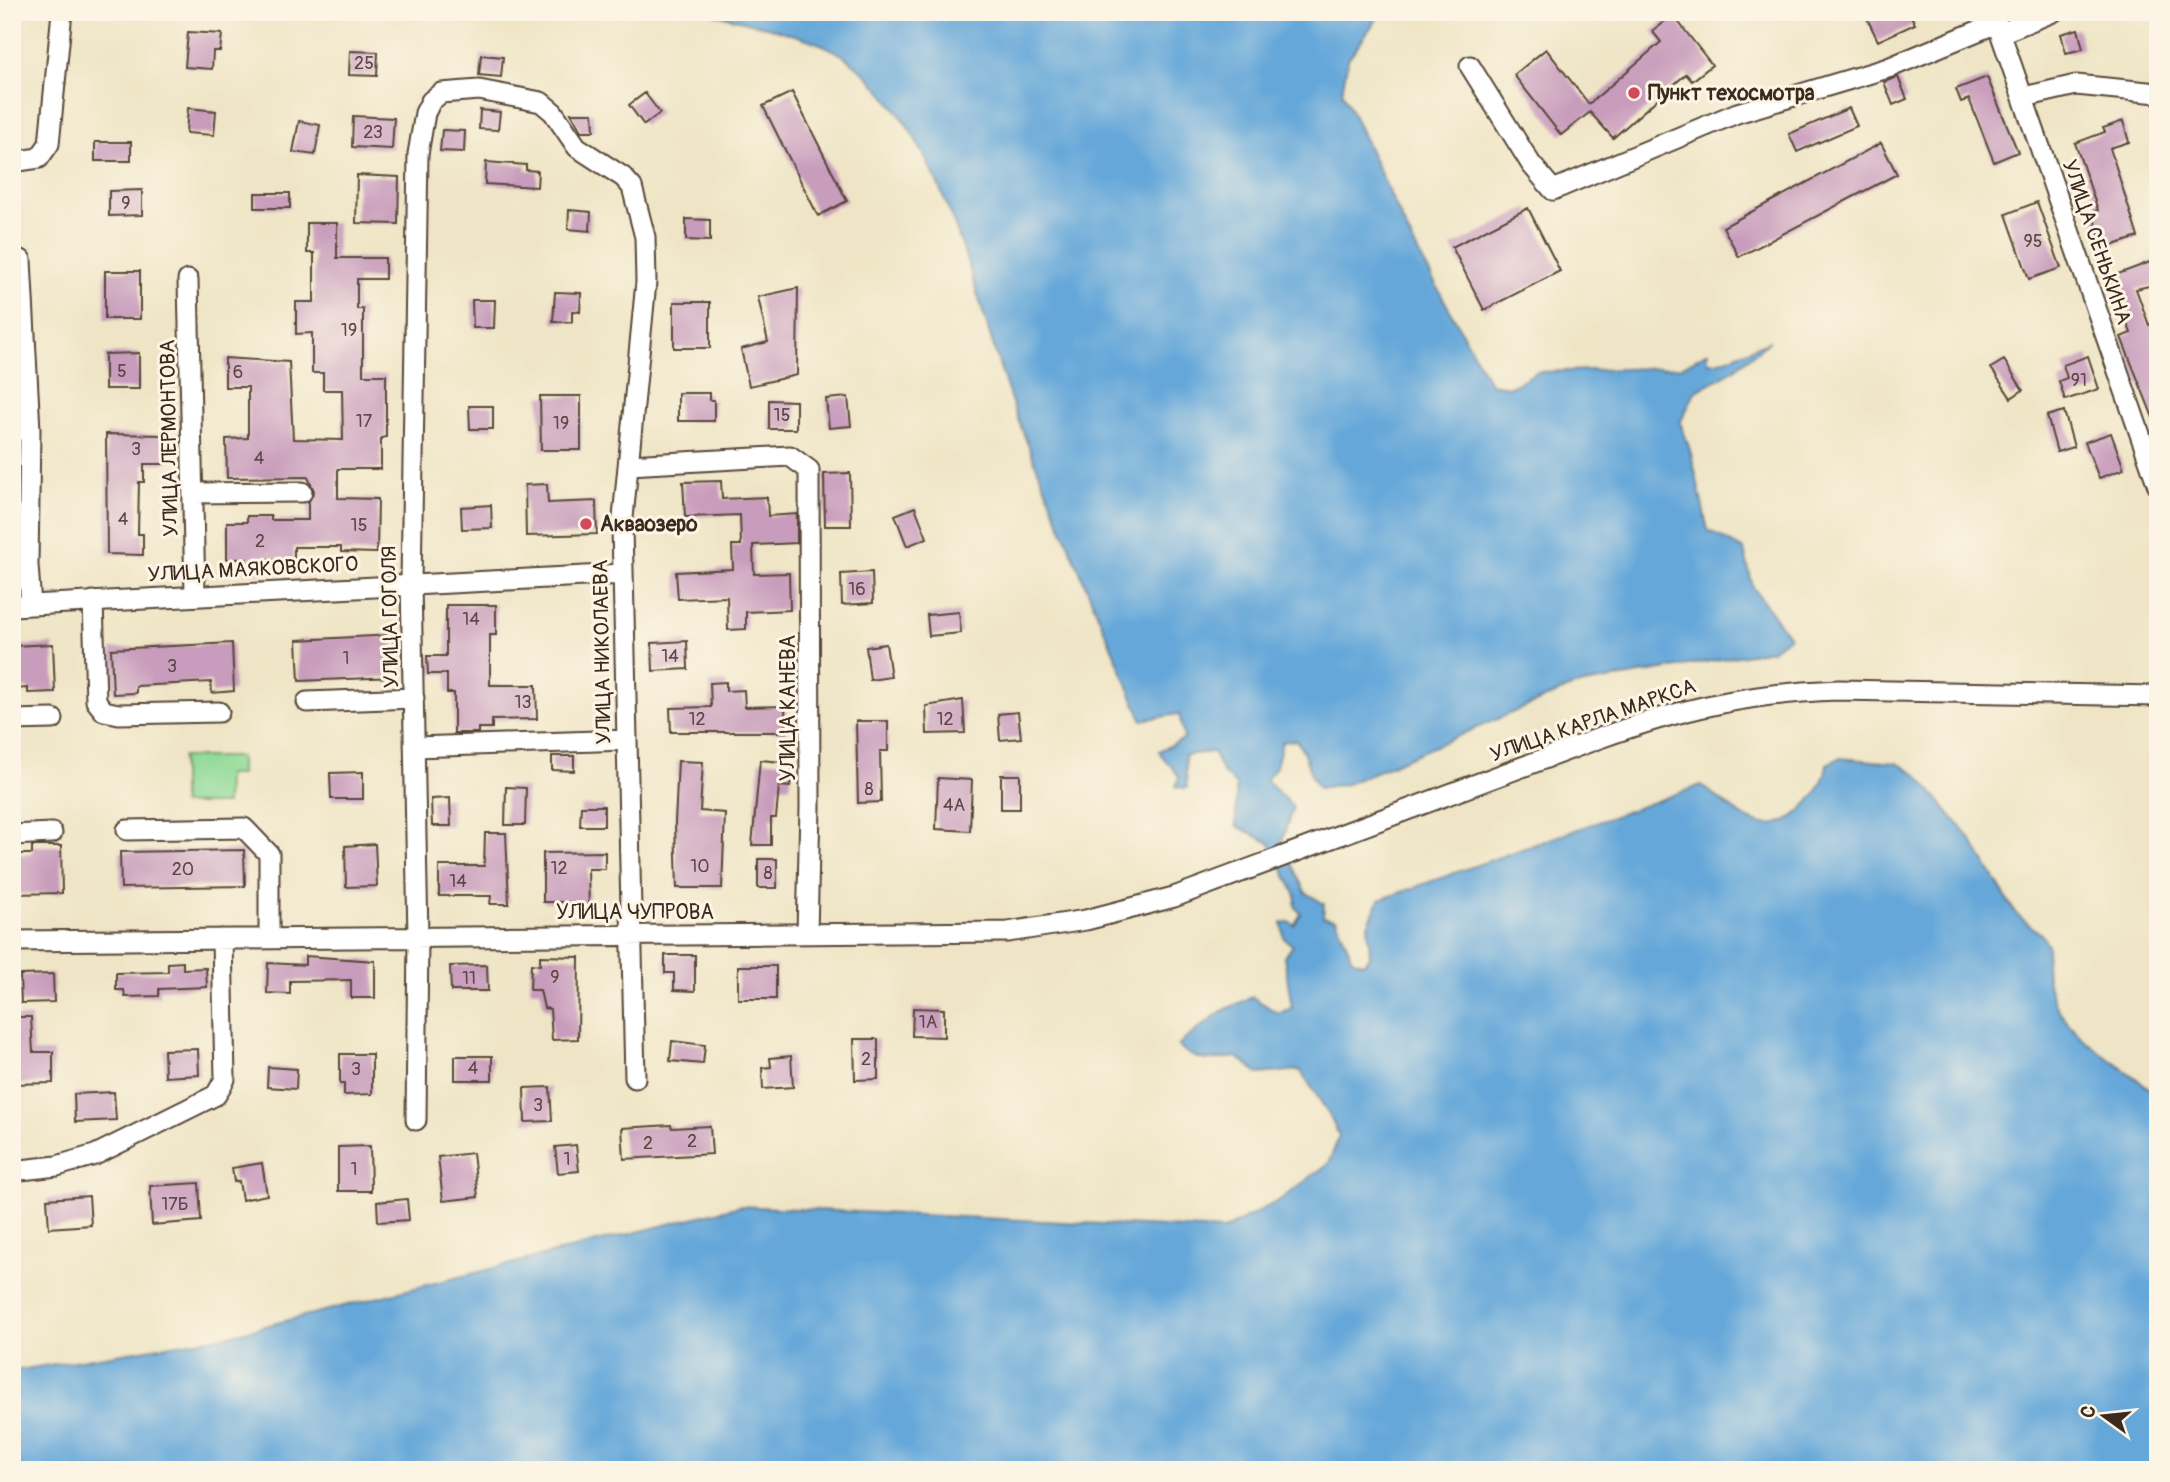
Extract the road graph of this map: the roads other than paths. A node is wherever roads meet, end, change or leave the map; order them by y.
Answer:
1 (62, 12) edge
2 (2053, 12) edge
3 (1997, 23) edge
4 (1470, 66) dead end
5 (2158, 93) edge
6 (2024, 97) junction
7 (12, 162) edge
8 (632, 187) joint
9 (12, 260) edge
10 (188, 280) dead end
11 (21, 430) edge
12 (629, 465) junction
13 (2157, 480) edge
14 (302, 492) dead end
15 (193, 493) junction
16 (623, 574) junction
17 (411, 583) junction
18 (195, 595) junction
19 (93, 601) junction
20 (22, 605) edge
21 (2158, 695) edge
22 (414, 698) junction
23 (307, 702) dead end
24 (219, 712) dead end
25 (52, 719) dead end
26 (12, 720) edge
27 (627, 740) junction
28 (415, 747) junction
29 (127, 830) dead end
30 (52, 834) dead end
31 (12, 835) edge
32 (1248, 869) joint
33 (634, 934) junction
34 (807, 934) junction
35 (418, 937) junction
36 (269, 938) junction
37 (222, 939) junction
38 (12, 941) edge
39 (635, 1077) dead end
40 (416, 1121) dead end
41 (12, 1171) edge

1 - 7 street
2 - 3 street
3 - 4 street
3 - 6 street, УЛИЦА СЕНЬКИНА
5 - 6 street
6 - 13 street, УЛИЦА СЕНЬКИНА
8 - 12 street, УЛИЦА НИКОЛАЕВА
8 - 17 street, УЛИЦА ГОГОЛЯ
9 - 11 street
10 - 15 street, УЛИЦА ЛЕРМОНТОВА
11 - 20 street
12 - 16 street, УЛИЦА НИКОЛАЕВА
12 - 34 street, УЛИЦА КАНЕВА
14 - 15 street
15 - 18 street, УЛИЦА ЛЕРМОНТОВА
16 - 17 street, УЛИЦА МАЯКОВСКОГО
16 - 27 street, УЛИЦА НИКОЛАЕВА
17 - 18 street, УЛИЦА МАЯКОВСКОГО
17 - 22 street, УЛИЦА ГОГОЛЯ
18 - 19 street, УЛИЦА МАЯКОВСКОГО
19 - 20 street, УЛИЦА МАЯКОВСКОГО
19 - 24 street
21 - 32 street, УЛИЦА КАРЛА МАРКСА
22 - 23 street
22 - 28 street, УЛИЦА ГОГОЛЯ
25 - 26 street
27 - 28 street
27 - 33 street, УЛИЦА НИКОЛАЕВА
28 - 35 street, УЛИЦА ГОГОЛЯ
29 - 36 street
30 - 31 street
32 - 34 street, УЛИЦА ЧУПРОВА
33 - 34 street, УЛИЦА ЧУПРОВА
33 - 35 street, УЛИЦА ЧУПРОВА
33 - 39 street, УЛИЦА НИКОЛАЕВА
35 - 36 street, УЛИЦА ЧУПРОВА
35 - 40 street, УЛИЦА ГОГОЛЯ
36 - 37 street, УЛИЦА ЧУПРОВА
37 - 38 street, УЛИЦА ЧУПРОВА
37 - 41 street

